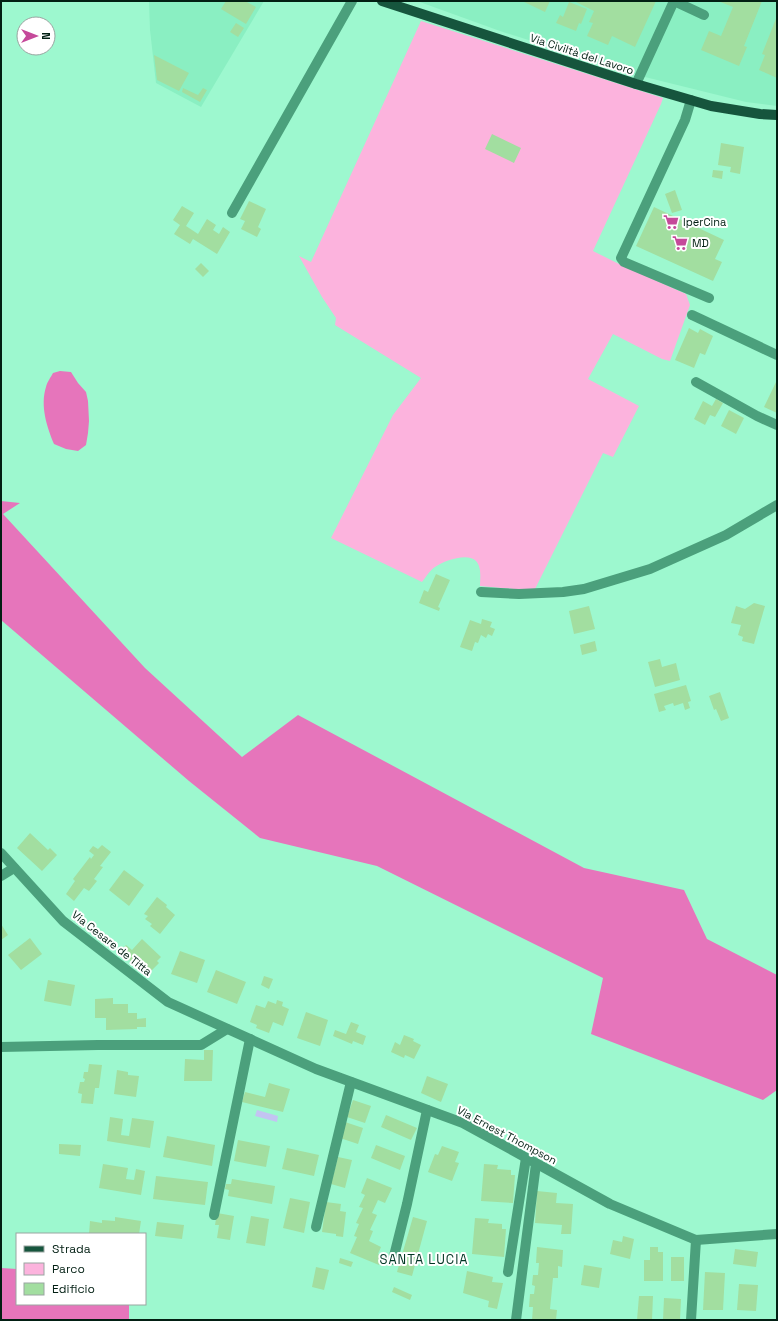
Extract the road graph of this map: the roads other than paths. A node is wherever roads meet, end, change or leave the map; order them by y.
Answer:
1 (352, 1) edge
2 (382, 1) edge
3 (704, 15) dead end
4 (636, 84) junction
5 (691, 100) junction
6 (777, 115) edge
7 (232, 213) dead end
8 (709, 298) dead end
9 (692, 314) dead end
10 (777, 355) edge
11 (696, 382) dead end
12 (777, 425) edge
13 (777, 505) edge
14 (481, 592) dead end
15 (6, 862) edge
16 (1, 876) edge
17 (227, 1029) junction
18 (250, 1039) junction
19 (1, 1047) edge
20 (351, 1082) junction
21 (427, 1110) junction
22 (526, 1158) junction
23 (536, 1164) junction
24 (214, 1215) dead end
25 (316, 1227) dead end
26 (777, 1234) edge
27 (696, 1240) junction
28 (393, 1260) dead end
29 (508, 1272) dead end
30 (516, 1320) edge
31 (691, 1320) edge

1 - 7 street
2 - 4 main road, Via Civiltà del Lavoro
3 - 4 street
4 - 5 main road, Via Civiltà del Lavoro
5 - 6 main road, Via Civiltà del Lavoro
5 - 8 street
9 - 10 street
11 - 12 street
13 - 14 street
15 - 16 street
15 - 17 street, Via Cesare de Titta
17 - 18 street, Via Ernest Thompson
17 - 19 street
18 - 20 street, Via Ernest Thompson
18 - 24 street
20 - 21 street, Via Ernest Thompson
20 - 25 street
21 - 22 street, Via Ernest Thompson
21 - 28 street
22 - 23 street, Via Ernest Thompson
22 - 29 street
23 - 27 street, Via Ernest Thompson
23 - 30 street
26 - 27 street, Via Ernest Thompson
27 - 31 street

